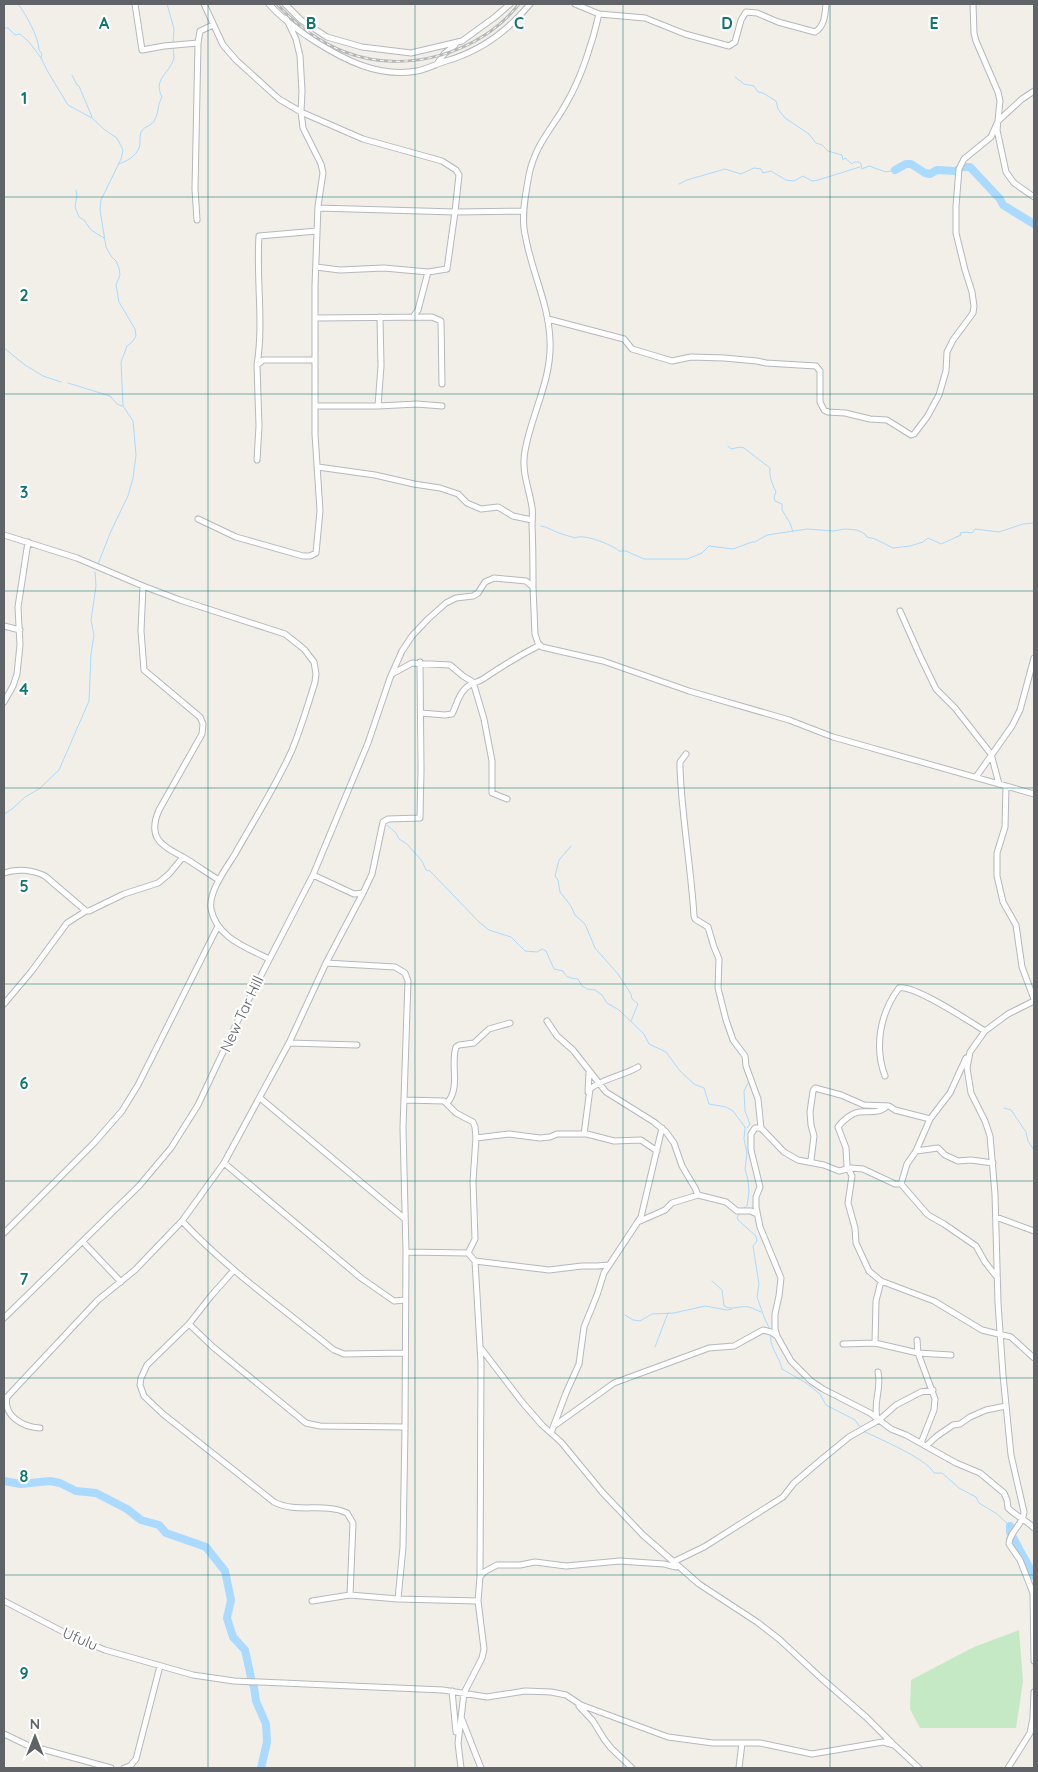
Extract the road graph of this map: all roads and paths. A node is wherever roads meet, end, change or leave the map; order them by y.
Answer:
1 (135, 4) edge
2 (204, 4) edge
3 (269, 4) edge
4 (285, 4) edge
5 (510, 4) edge
6 (530, 4) edge
7 (575, 4) edge
8 (826, 4) edge
9 (973, 4) edge
10 (599, 14) junction
11 (286, 18) junction
12 (213, 25) junction
13 (198, 44) junction
14 (457, 44) junction
15 (436, 64) junction
16 (1034, 92) edge
17 (300, 112) junction
18 (998, 121) junction
19 (1034, 197) edge
20 (318, 208) junction
21 (455, 212) junction
22 (524, 212) junction
23 (197, 220) dead end
24 (317, 231) junction
25 (316, 267) junction
26 (428, 272) junction
27 (380, 317) junction
28 (413, 317) junction
29 (315, 318) junction
30 (548, 319) junction
31 (315, 360) junction
32 (258, 365) junction
33 (442, 384) dead end
34 (315, 406) junction
35 (378, 406) junction
36 (442, 406) dead end
37 (257, 460) dead end
38 (318, 467) junction
39 (198, 519) dead end
40 (532, 520) junction
41 (4, 535) edge
42 (28, 542) junction
43 (143, 586) junction
44 (533, 587) junction
45 (900, 611) dead end
46 (4, 626) edge
47 (20, 630) junction
48 (540, 645) junction
49 (1034, 658) edge
50 (420, 662) junction
51 (392, 674) junction
52 (474, 682) junction
53 (4, 702) edge
54 (421, 713) junction
55 (686, 754) dead end
56 (991, 754) junction
57 (976, 777) junction
58 (999, 784) junction
59 (1006, 786) junction
60 (1034, 794) edge
61 (506, 799) dead end
62 (183, 857) junction
63 (4, 873) edge
64 (313, 875) junction
65 (219, 880) junction
66 (363, 893) junction
67 (86, 911) junction
68 (218, 926) junction
69 (269, 959) junction
70 (326, 963) junction
71 (1034, 1000) edge
72 (4, 1004) edge
73 (546, 1021) dead end
74 (510, 1023) dead end
75 (985, 1031) junction
76 (289, 1043) junction
77 (357, 1045) dead end
78 (970, 1052) junction
79 (638, 1068) dead end
80 (589, 1073) junction
81 (885, 1076) dead end
82 (598, 1084) junction
83 (588, 1092) junction
84 (260, 1098) junction
85 (405, 1100) junction
86 (447, 1103) junction
87 (887, 1106) junction
88 (930, 1119) junction
89 (662, 1128) junction
90 (761, 1128) junction
91 (584, 1134) junction
92 (476, 1138) junction
93 (657, 1151) junction
94 (916, 1151) junction
95 (809, 1162) junction
96 (224, 1163) junction
97 (993, 1163) junction
98 (848, 1168) junction
99 (901, 1184) junction
100 (698, 1195) junction
101 (758, 1214) junction
102 (996, 1217) junction
103 (405, 1219) junction
104 (182, 1221) junction
105 (640, 1221) junction
106 (1034, 1231) edge
107 (4, 1232) edge
108 (83, 1242) junction
109 (406, 1252) junction
110 (468, 1253) junction
111 (475, 1261) junction
112 (609, 1264) junction
113 (234, 1270) junction
114 (996, 1276) junction
115 (881, 1281) junction
116 (121, 1282) junction
117 (405, 1300) junction
118 (4, 1318) edge
119 (188, 1324) junction
120 (777, 1336) junction
121 (1000, 1336) junction
122 (917, 1340) dead end
123 (874, 1343) junction
124 (843, 1344) dead end
125 (480, 1347) junction
126 (918, 1352) junction
127 (405, 1353) junction
128 (950, 1355) dead end
129 (1034, 1358) edge
130 (878, 1372) dead end
131 (933, 1390) junction
132 (1006, 1406) junction
133 (878, 1419) junction
134 (553, 1426) junction
135 (405, 1427) junction
136 (40, 1428) dead end
137 (551, 1433) junction
138 (924, 1444) junction
139 (1023, 1518) junction
140 (1034, 1528) edge
141 (673, 1562) junction
142 (683, 1570) junction
143 (480, 1577) junction
144 (350, 1595) junction
145 (398, 1599) junction
146 (4, 1601) edge
147 (312, 1601) dead end
148 (478, 1601) junction
149 (1034, 1613) edge
150 (1034, 1661) edge
151 (160, 1666) junction
152 (452, 1691) junction
153 (1034, 1692) edge
154 (464, 1693) junction
155 (577, 1704) junction
156 (461, 1717) junction
157 (4, 1734) edge
158 (742, 1742) junction
159 (894, 1745) junction
160 (458, 1748) junction
161 (111, 1768) edge
162 (124, 1768) edge
163 (461, 1768) edge
164 (481, 1768) edge
165 (632, 1768) edge
166 (739, 1768) edge
167 (919, 1768) edge
168 (1008, 1768) edge

1 - 13 street
2 - 12 street
3 - 11 street
4 - 14 street
5 - 14 street
6 - 15 street
7 - 10 street
8 - 10 street
9 - 18 street
10 - 22 street
11 - 15 street
11 - 17 street
12 - 13 street
12 - 17 street
13 - 23 street
14 - 15 street
16 - 18 street
17 - 20 street
17 - 21 street
18 - 19 street
18 - 30 street
20 - 21 street
20 - 24 street
21 - 22 street
21 - 26 street
22 - 30 street
24 - 25 street
24 - 32 street
25 - 26 street
25 - 29 street
26 - 28 street
27 - 28 street
27 - 29 street
27 - 35 street
28 - 33 street
29 - 31 street
30 - 40 street
31 - 32 street
31 - 34 street
32 - 37 street
34 - 35 street
34 - 38 street
35 - 36 street
38 - 39 street
38 - 40 street
40 - 44 street
41 - 42 street
42 - 43 street
42 - 47 street
43 - 62 street
43 - 65 street
44 - 48 street
44 - 51 street, New Tar Hill
45 - 56 street
46 - 47 street
47 - 53 street
48 - 52 street
48 - 57 street
49 - 56 street
50 - 51 street
50 - 52 street
50 - 54 street
51 - 64 street, New Tar Hill
52 - 54 street
52 - 61 street
54 - 66 street
55 - 90 street
56 - 57 street
56 - 58 street
57 - 58 street
58 - 59 street
59 - 60 street
59 - 71 street
62 - 65 street
62 - 67 street
63 - 67 street
64 - 66 street
64 - 69 street, New Tar Hill
65 - 68 street
66 - 70 street
67 - 72 street
68 - 69 street
68 - 107 street
69 - 108 street, New Tar Hill
70 - 76 street
70 - 85 street
71 - 75 street
73 - 80 street
74 - 86 street
75 - 78 street
75 - 81 street
76 - 77 street
76 - 84 street
78 - 88 street
78 - 97 street
79 - 82 street
80 - 82 street
80 - 83 street
82 - 83 street
82 - 89 street
83 - 91 street
84 - 96 street
84 - 103 street
85 - 86 street
85 - 103 street
86 - 92 street
87 - 88 street
87 - 95 street
87 - 98 street
88 - 94 street
89 - 93 street
89 - 100 street
90 - 95 street
90 - 101 street
91 - 92 street
91 - 93 street
92 - 110 street
93 - 105 street
94 - 97 street
94 - 99 street
95 - 98 street
96 - 104 street
96 - 117 street
97 - 102 street
98 - 99 street
98 - 115 street
99 - 114 street
100 - 101 street
100 - 105 street
101 - 120 street
102 - 106 street
102 - 114 street
103 - 109 street
104 - 113 street
104 - 116 street
105 - 112 street
108 - 116 street
108 - 118 street, New Tar Hill
109 - 110 street
109 - 117 street
110 - 111 street
111 - 112 street
111 - 125 street
112 - 134 street
113 - 119 street
113 - 127 street
114 - 121 street
115 - 121 street
115 - 123 street
116 - 136 street
117 - 127 street
119 - 135 street
119 - 144 street
120 - 133 street
120 - 134 street
121 - 129 street
121 - 132 street
122 - 126 street
123 - 124 street
123 - 126 street
125 - 137 street
125 - 143 street
126 - 128 street
126 - 131 street
127 - 135 street
130 - 133 street
131 - 133 street
131 - 138 street
132 - 138 street
132 - 139 street
133 - 138 street
133 - 141 street
134 - 137 street
135 - 145 street
137 - 141 street
138 - 139 street
139 - 140 street
139 - 149 street
141 - 142 street
142 - 143 street
142 - 159 street
143 - 148 street
144 - 145 street
144 - 147 street
145 - 148 street
146 - 151 street, Ufulu
148 - 154 street
149 - 150 street
151 - 152 street, Ufulu
151 - 162 street
152 - 154 street, Ufulu
152 - 160 street
153 - 168 street
154 - 155 street, Ufulu
154 - 156 street
155 - 158 street
155 - 165 street
156 - 160 street
156 - 164 street
157 - 161 street
158 - 159 street
158 - 166 street
159 - 167 street
160 - 163 street

